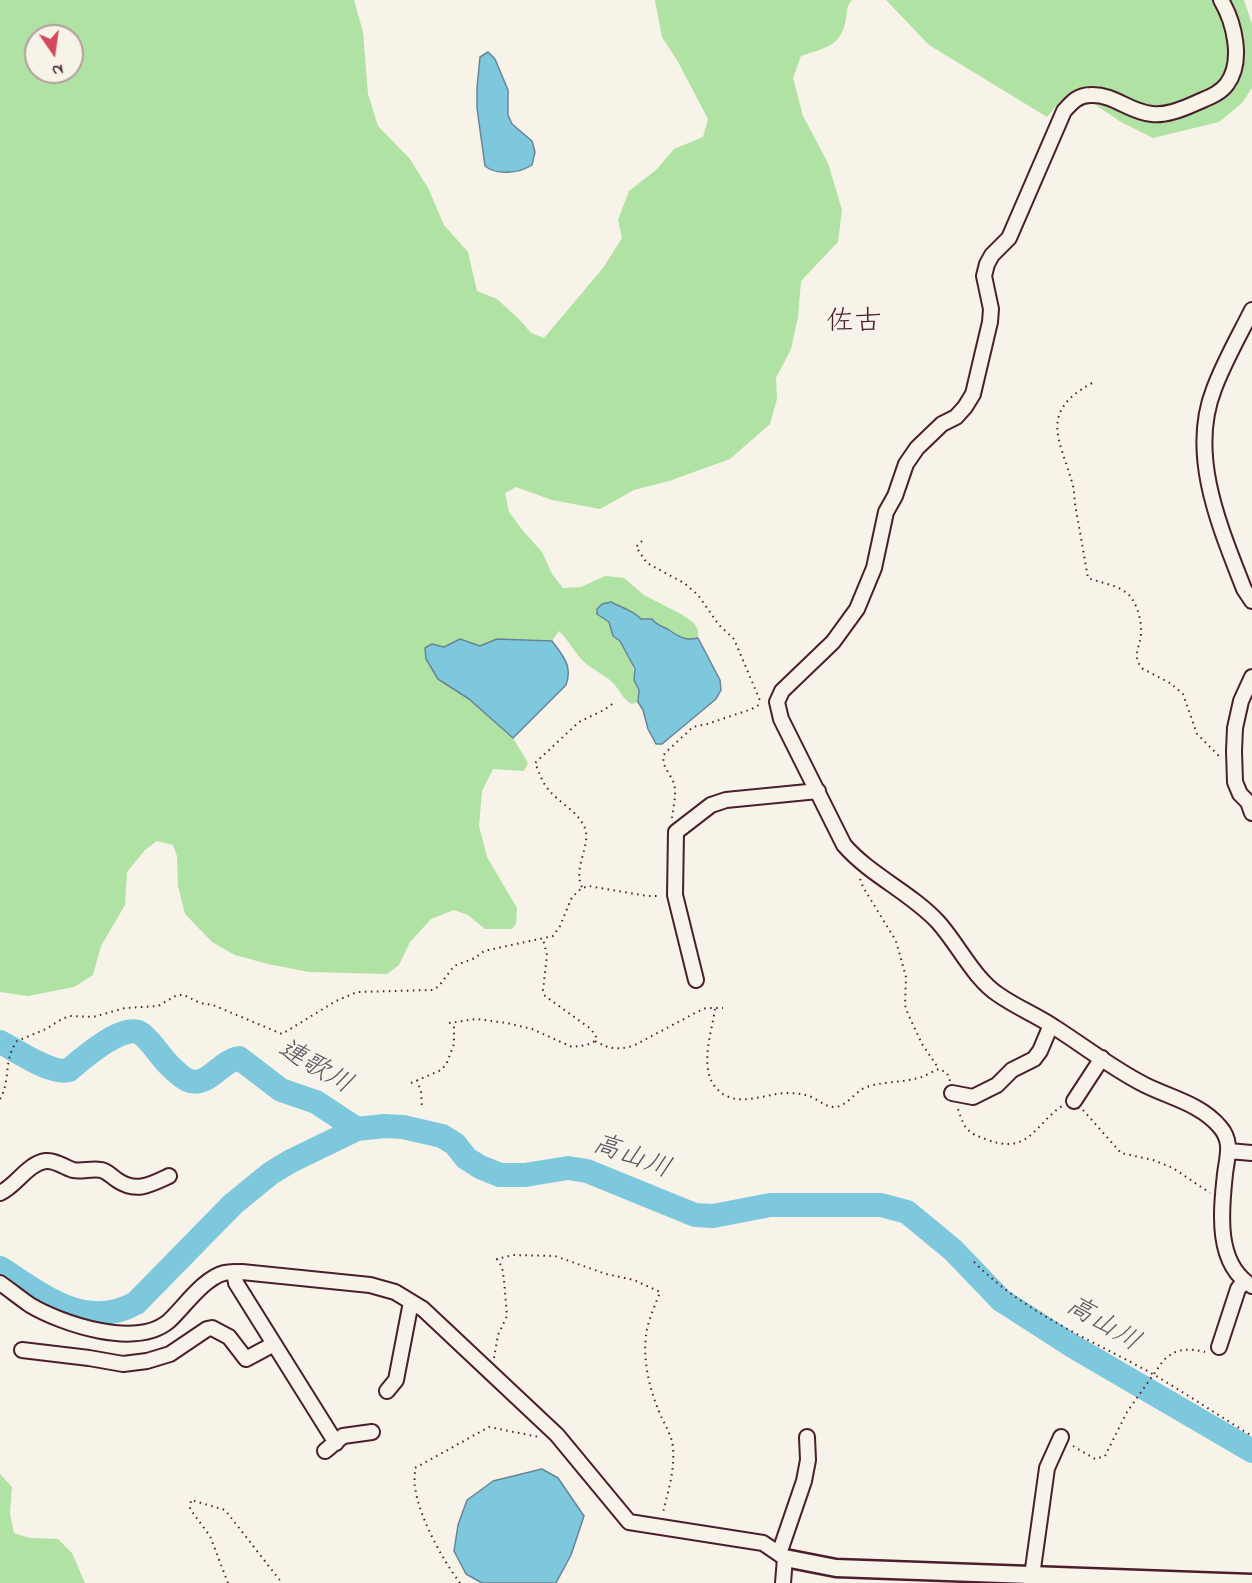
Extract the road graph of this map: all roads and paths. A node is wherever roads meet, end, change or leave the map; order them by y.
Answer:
1 (1221, 0) edge
2 (1252, 310) edge
3 (1092, 383) dead end
4 (642, 541) dead end
5 (1252, 601) edge
6 (1252, 676) edge
7 (615, 702) dead end
8 (777, 702) junction
9 (761, 703) junction
10 (1221, 762) dead end
11 (818, 791) junction
12 (1252, 812) edge
13 (676, 832) junction
14 (860, 862) junction
15 (582, 888) junction
16 (675, 896) junction
17 (543, 939) junction
18 (696, 980) dead end
19 (723, 1008) dead end
20 (716, 1009) junction
21 (449, 1023) dead end
22 (454, 1023) junction
23 (1051, 1025) junction
24 (595, 1041) junction
25 (1102, 1059) junction
26 (939, 1069) junction
27 (417, 1080) junction
28 (411, 1083) dead end
29 (952, 1093) junction
30 (0, 1099) edge
31 (1074, 1101) junction
32 (422, 1108) dead end
33 (1229, 1151) junction
34 (1252, 1153) edge
35 (169, 1176) dead end
36 (0, 1192) edge
37 (1224, 1198) junction
38 (974, 1262) dead end
39 (234, 1272) junction
40 (0, 1283) edge
41 (1248, 1284) edge
42 (411, 1302) junction
43 (274, 1344) junction
44 (1219, 1347) joint
45 (22, 1350) dead end
46 (490, 1373) junction
47 (1153, 1374) junction
48 (387, 1391) dead end
49 (372, 1432) dead end
50 (557, 1435) junction
51 (1252, 1436) edge
52 (807, 1437) dead end
53 (1061, 1437) joint
54 (658, 1527) junction
55 (782, 1556) junction
56 (1030, 1579) edge
57 (1138, 1581) edge
58 (228, 1583) edge
59 (282, 1583) edge
60 (460, 1583) edge
61 (783, 1583) edge
62 (1252, 1583) edge

1 - 8 street
2 - 5 street
3 - 10 path
4 - 9 path
6 - 12 street
7 - 15 path
8 - 9 path
8 - 11 street
9 - 13 path
11 - 13 street
11 - 14 street
13 - 16 street
14 - 23 street
14 - 26 path
15 - 16 path
15 - 17 path
16 - 18 street
17 - 24 path
17 - 30 path
19 - 20 path
20 - 24 path
20 - 26 path
21 - 22 path
22 - 24 path
22 - 27 path
23 - 25 street
23 - 29 street
25 - 31 street
25 - 33 street
26 - 29 path
27 - 28 path
27 - 32 path
29 - 31 path
31 - 37 path
33 - 34 street
33 - 37 street
35 - 36 street
37 - 41 street
38 - 47 path
39 - 40 street
39 - 42 street
39 - 43 street
41 - 44 street
42 - 46 street
42 - 48 street
43 - 45 street
43 - 49 street
44 - 47 path
46 - 50 street
46 - 54 path
47 - 51 path
47 - 53 path
50 - 54 street
50 - 60 path
52 - 55 street
53 - 56 street
54 - 55 street
55 - 56 street
55 - 61 street
56 - 57 street
57 - 62 street
58 - 59 path

